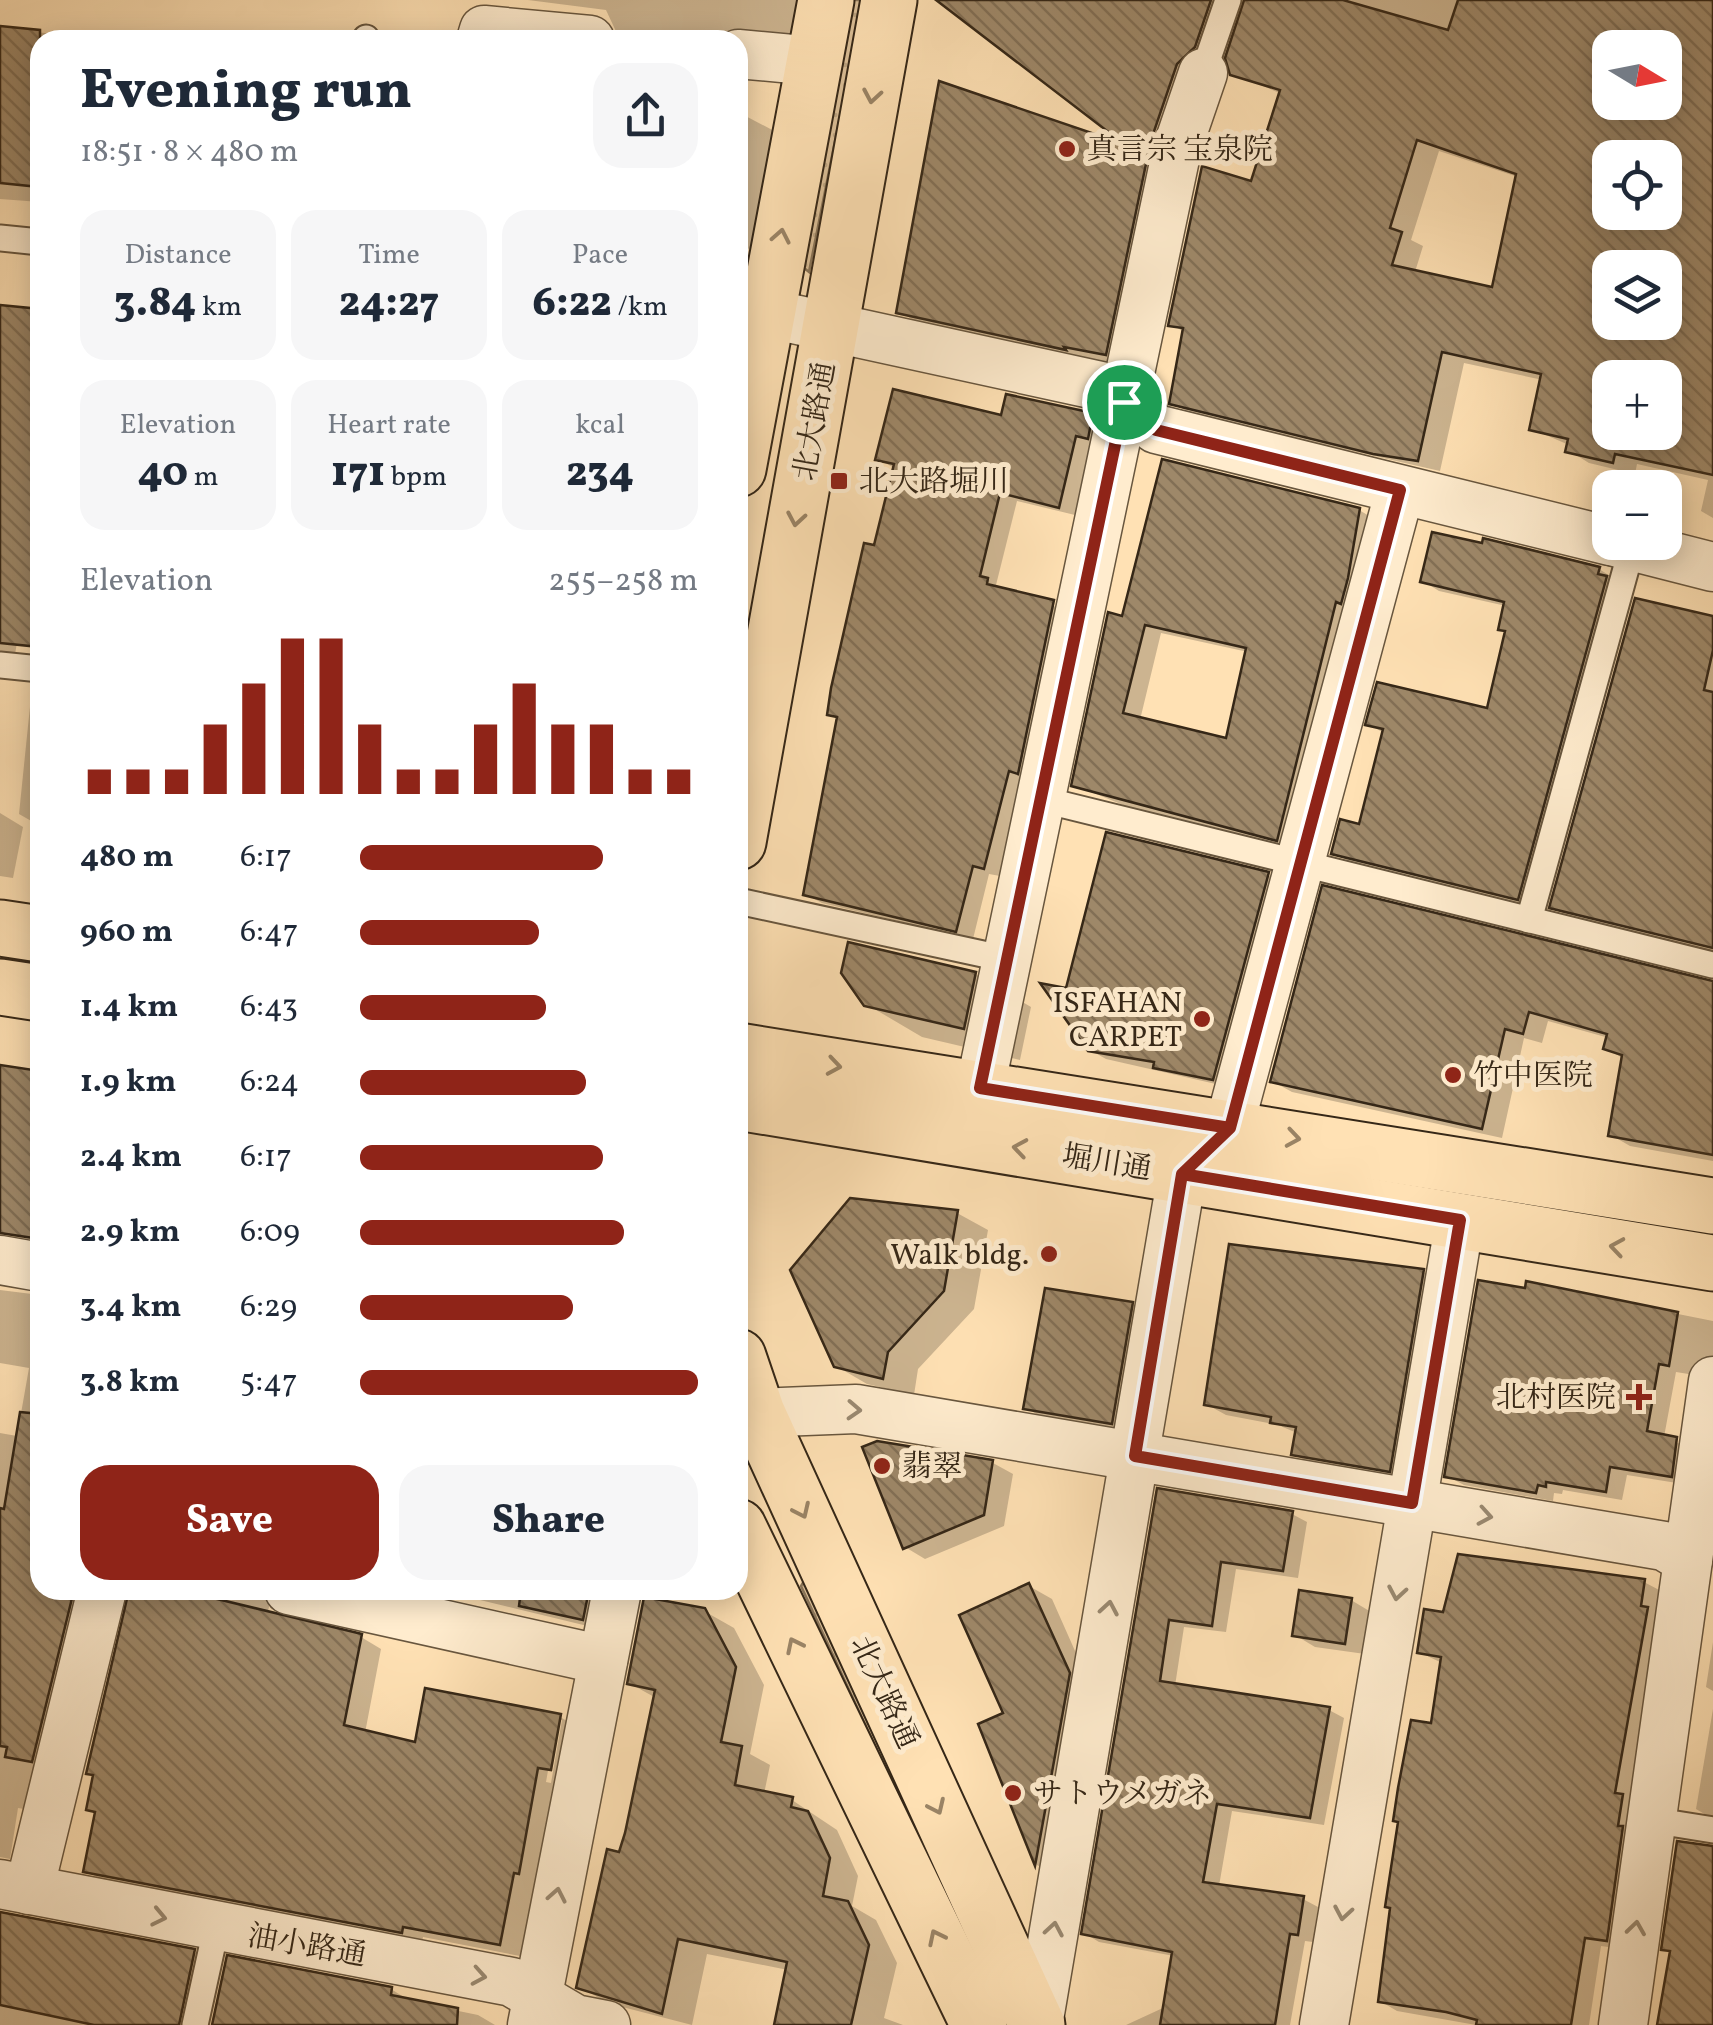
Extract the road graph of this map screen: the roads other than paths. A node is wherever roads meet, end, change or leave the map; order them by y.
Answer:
1 (826, 0) edge
2 (889, 0) edge
3 (1228, 0) edge
4 (748, 55) edge
5 (814, 62) junction
6 (1203, 73) joint
7 (0, 238) edge
8 (30, 241) edge
9 (766, 313) junction
10 (831, 326) junction
11 (1124, 402) junction
12 (748, 413) edge
13 (1400, 490) junction
14 (1592, 536) edge
15 (1682, 559) edge
16 (1615, 560) edge
17 (1713, 567) edge
18 (0, 665) edge
19 (30, 668) edge
20 (748, 787) edge
21 (1040, 799) junction
22 (1300, 864) junction
23 (748, 903) edge
24 (1530, 920) junction
25 (0, 928) edge
26 (30, 932) edge
27 (1006, 960) junction
28 (1713, 966) edge
29 (0, 987) edge
30 (30, 992) edge
31 (748, 1053) edge
32 (980, 1088) junction
33 (748, 1104) edge
34 (1230, 1128) junction
35 (1182, 1174) junction
36 (1713, 1206) edge
37 (1460, 1220) junction
38 (1713, 1263) edge
39 (1713, 1381) edge
40 (748, 1387) edge
41 (757, 1414) junction
42 (1135, 1456) junction
43 (1412, 1503) junction
44 (748, 1549) edge
45 (1700, 1562) edge
46 (99, 1600) edge
47 (334, 1600) edge
48 (616, 1600) edge
49 (604, 1660) junction
50 (1651, 1820) junction
51 (1713, 1830) edge
52 (15, 1887) edge
53 (216, 1929) junction
54 (535, 2011) edge
55 (196, 2025) edge
56 (606, 2025) edge
57 (979, 2025) edge
58 (1038, 2025) edge
59 (1324, 2025) edge
60 (1623, 2025) edge

1 - 5 main road
2 -> 10 main road, 北大路通
3 - 6 lane
4 - 5 street
9 -> 5 main road
6 - 11 street
7 - 8 lane
9 - 10 street
9 - 12 main road
10 - 11 street
10 -> 20 main road, 北大路通
11 - 13 street
11 - 21 street
13 - 14 street
13 - 22 street
15 - 17 street
16 - 24 lane
18 - 19 lane
21 - 22 lane
21 - 27 street
22 - 24 lane
22 - 34 street
23 - 27 lane
24 - 28 lane
25 - 26 main road
27 - 32 street
29 - 30 main road
31 -> 32 main road, 堀川通
32 - 34 main road, 堀川通
35 -> 33 main road, 堀川通
34 - 35 street
34 -> 36 main road, 堀川通
35 - 37 main road, 堀川通
35 - 42 street
38 -> 37 main road, 堀川通
37 - 43 street
39 - 45 street
40 - 41 main road, 北大路通
41 -> 42 street
41 -> 58 main road, 北大路通
42 - 43 street
58 -> 42 street
43 -> 45 street
43 -> 59 street
57 -> 44 main road, 北大路通
45 - 50 street
46 - 52 street
47 - 49 street
48 - 49 street
54 -> 49 street
50 - 51 lane
60 -> 50 street
52 -> 53 street, 油小路通
53 -> 54 street, 油小路通
53 - 55 lane
54 - 56 street, 油小路通

